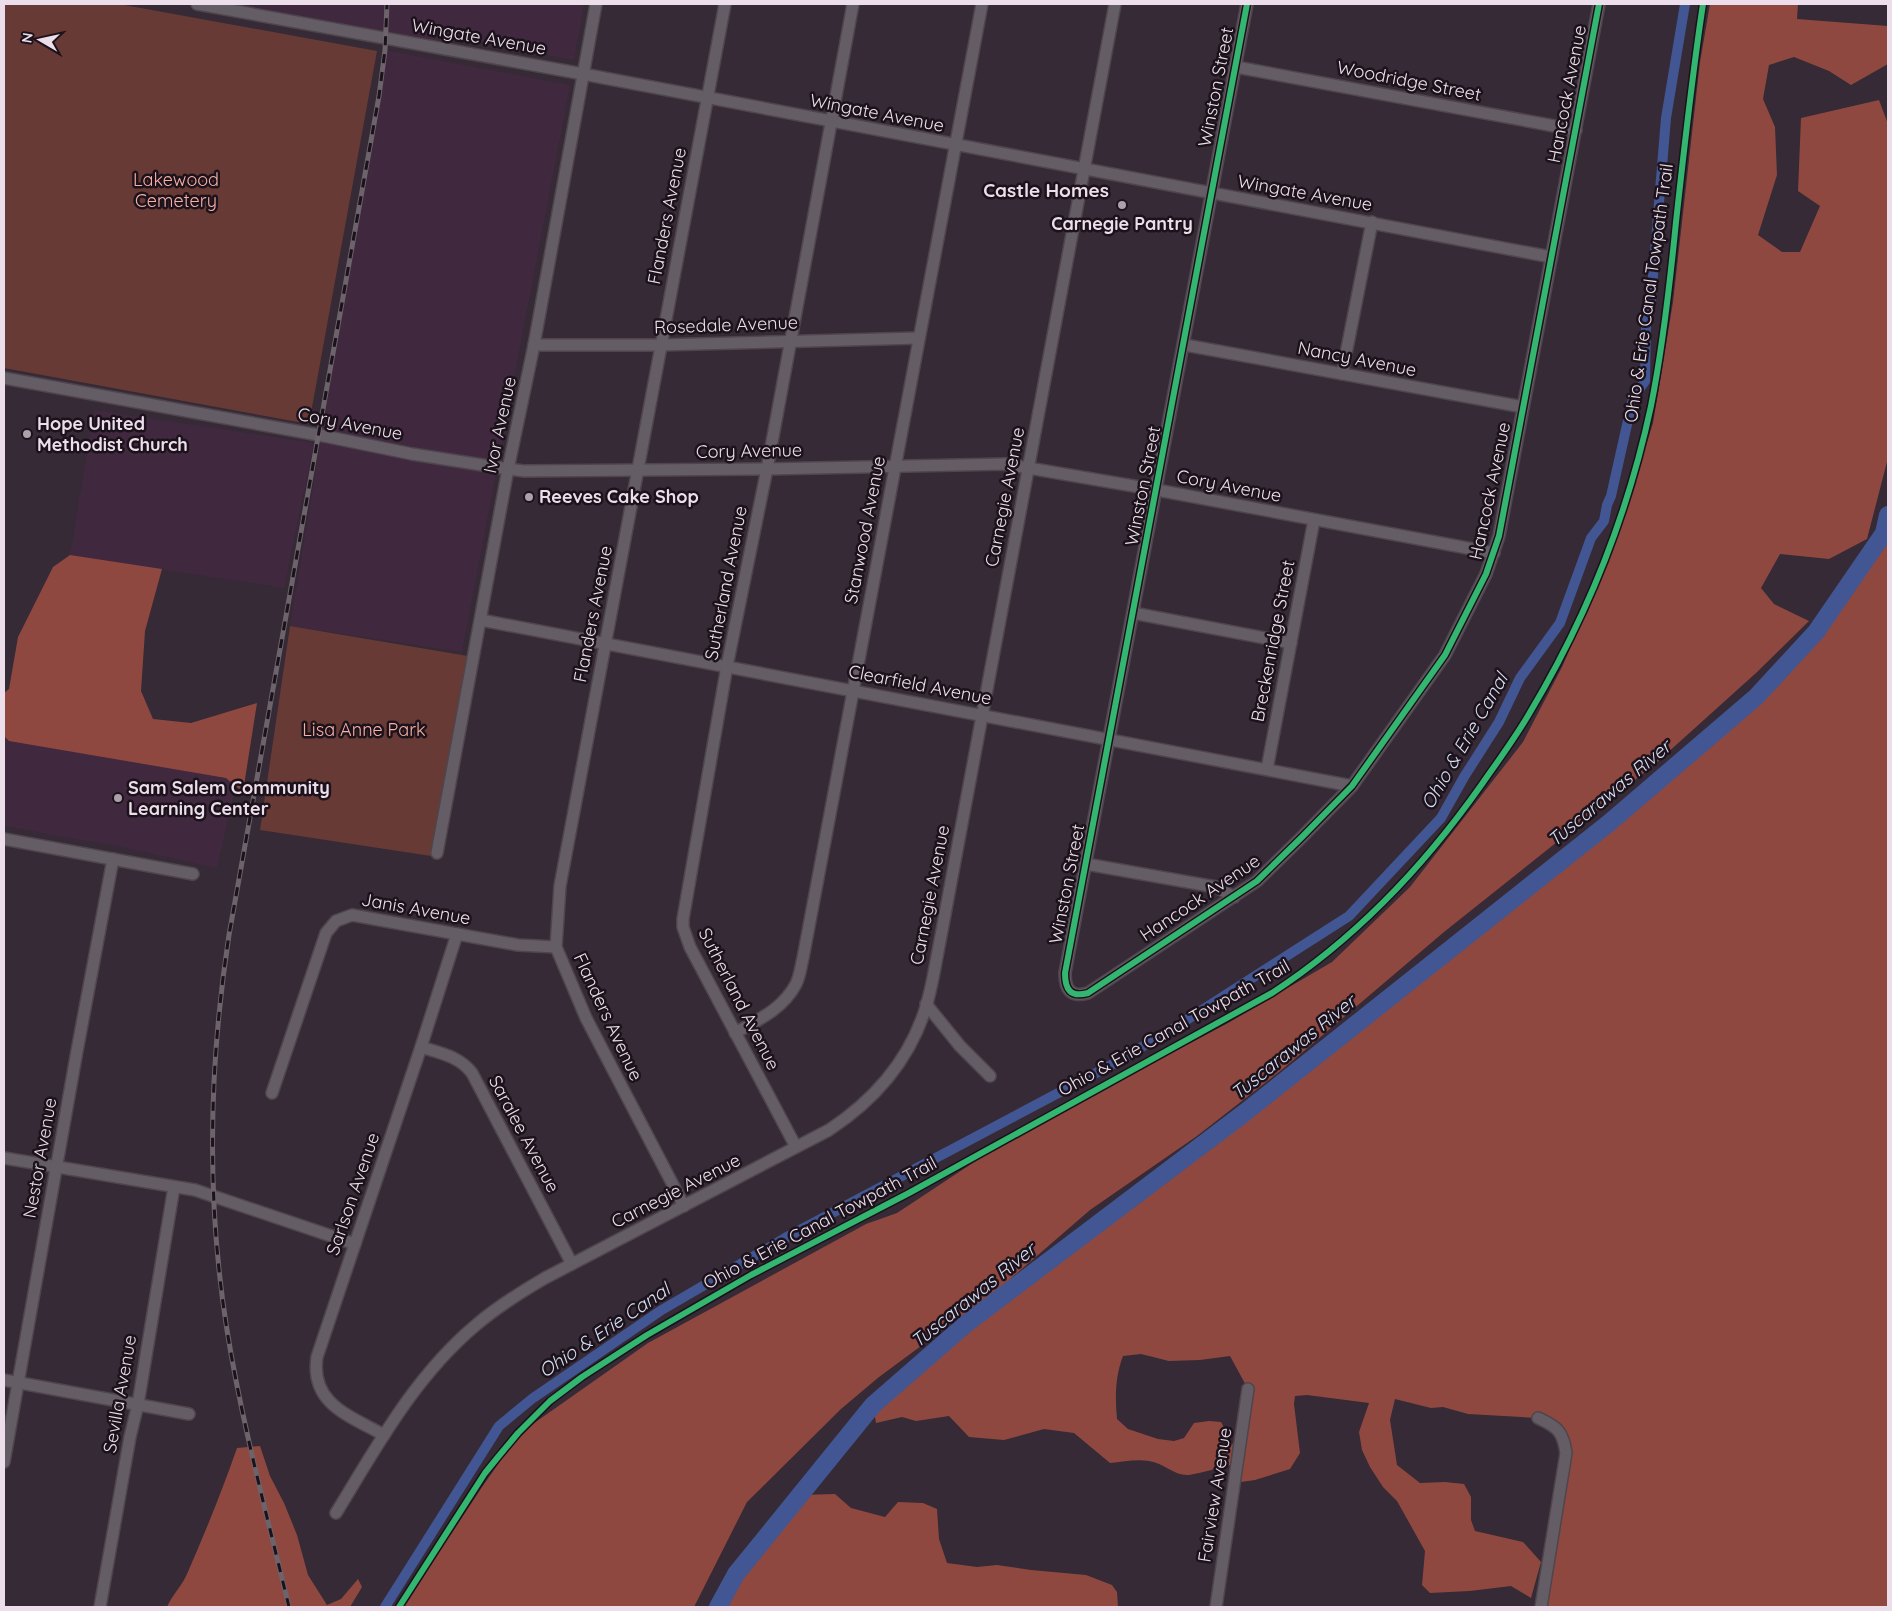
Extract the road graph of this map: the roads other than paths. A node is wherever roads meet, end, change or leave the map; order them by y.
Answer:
1 (197, 4) edge
2 (596, 4) edge
3 (725, 4) edge
4 (853, 4) edge
5 (982, 4) edge
6 (1115, 4) edge
7 (1248, 4) edge
8 (1587, 4) edge
9 (1599, 5) edge
10 (1236, 67) junction
11 (583, 74) junction
12 (707, 98) junction
13 (831, 122) junction
14 (1576, 130) junction
15 (955, 145) junction
16 (1083, 169) junction
17 (1211, 194) junction
18 (1372, 222) junction
19 (1551, 257) junction
20 (919, 338) junction
21 (790, 340) junction
22 (1184, 344) junction
23 (534, 345) junction
24 (660, 345) junction
25 (1342, 374) junction
26 (4, 378) edge
27 (1523, 408) junction
28 (895, 465) junction
29 (1028, 467) junction
30 (508, 469) junction
31 (767, 469) junction
32 (637, 470) junction
33 (1157, 490) junction
34 (1314, 520) junction
35 (1494, 553) junction
36 (1133, 613) junction
37 (482, 620) junction
38 (605, 643) junction
39 (1291, 643) junction
40 (727, 666) junction
41 (853, 690) junction
42 (982, 715) junction
43 (1110, 739) junction
44 (1267, 770) junction
45 (1352, 786) junction
46 (4, 838) edge
47 (437, 853) dead end
48 (114, 859) junction
49 (1086, 864) junction
50 (193, 874) dead end
51 (1234, 896) junction
52 (457, 934) junction
53 (556, 947) junction
54 (1065, 973) joint
55 (926, 1004) junction
56 (735, 1033) junction
57 (421, 1047) junction
58 (990, 1076) dead end
59 (272, 1093) dead end
60 (796, 1147) junction
61 (4, 1158) edge
62 (56, 1168) junction
63 (174, 1187) junction
64 (684, 1206) junction
65 (355, 1244) junction
66 (572, 1264) junction
67 (4, 1380) edge
68 (18, 1382) junction
69 (1248, 1389) dead end
70 (138, 1404) junction
71 (189, 1414) dead end
72 (1538, 1418) dead end
73 (384, 1435) junction
74 (4, 1462) edge
75 (336, 1513) dead end
76 (100, 1607) edge
77 (1216, 1607) edge
78 (1542, 1607) edge

1 - 11 street, Wingate Avenue
2 - 11 street, Ivor Avenue
3 - 12 street, Flanders Avenue
4 - 13 street, Sutherland Avenue
5 - 15 street, Stanwood Avenue
6 - 16 street, Carnegie Avenue
7 - 10 street, Winston Street
8 - 9 street
9 - 14 street, Hancock Avenue
10 - 14 street, Woodridge Street
10 - 17 street, Winston Street
11 - 12 street, Wingate Avenue
11 - 23 street, Ivor Avenue
12 - 13 street, Wingate Avenue
12 - 24 street, Flanders Avenue
13 - 15 street, Wingate Avenue
13 - 21 street, Sutherland Avenue
14 - 19 street, Hancock Avenue
15 - 16 street, Wingate Avenue
15 - 20 street, Stanwood Avenue
16 - 17 street, Wingate Avenue
16 - 29 street, Carnegie Avenue
17 - 18 street, Wingate Avenue
17 - 22 street, Winston Street
18 - 19 street, Wingate Avenue
18 - 25 street
19 - 27 street, Hancock Avenue
20 - 21 street, Rosedale Avenue
20 - 28 street, Stanwood Avenue
21 - 24 street, Rosedale Avenue
21 - 31 street, Sutherland Avenue
22 - 25 street, Nancy Avenue
22 - 33 street, Winston Street
23 - 24 street, Rosedale Avenue
23 - 30 street, Ivor Avenue
24 - 32 street, Flanders Avenue
25 - 27 street, Nancy Avenue
26 - 30 street, Cory Avenue
27 - 35 street, Hancock Avenue
28 - 29 street, Cory Avenue
28 - 31 street, Cory Avenue
28 - 41 street, Stanwood Avenue
29 - 33 street, Cory Avenue
29 - 42 street, Carnegie Avenue
30 - 32 street, Cory Avenue
30 - 37 street, Ivor Avenue
31 - 32 street, Cory Avenue
31 - 40 street, Sutherland Avenue
32 - 38 street, Flanders Avenue
33 - 34 street, Cory Avenue
33 - 36 street, Winston Street
34 - 35 street, Cory Avenue
34 - 39 street, Breckenridge Street
35 - 45 street, Hancock Avenue
36 - 39 street
36 - 43 street, Winston Street
37 - 38 street, Clearfield Avenue
37 - 47 street, Ivor Avenue
38 - 40 street, Clearfield Avenue
38 - 53 street, Flanders Avenue
39 - 44 street, Breckenridge Street
40 - 41 street, Clearfield Avenue
40 - 56 street, Sutherland Avenue
41 - 42 street, Clearfield Avenue
41 - 56 street, Stanwood Avenue
42 - 43 street, Clearfield Avenue
42 - 55 street, Carnegie Avenue
43 - 44 street, Clearfield Avenue
43 - 49 street, Winston Street
44 - 45 street, Clearfield Avenue
45 - 51 street, Hancock Avenue
46 - 48 street
48 - 50 street
48 - 62 street, Nestor Avenue
49 - 51 street
49 - 54 street, Winston Street
51 - 54 street, Hancock Avenue
52 - 53 street, Janis Avenue
52 - 57 street, Sarlson Avenue
52 - 59 street, Janis Avenue
53 - 64 street, Flanders Avenue
55 - 58 street
55 - 60 street, Carnegie Avenue
56 - 60 street, Sutherland Avenue
57 - 65 street, Sarlson Avenue
57 - 66 street, Saralee Avenue
60 - 64 street, Carnegie Avenue
61 - 62 street
62 - 63 street
62 - 68 street, Nestor Avenue
63 - 65 street
63 - 70 street, Sevilla Avenue
64 - 66 street, Carnegie Avenue
65 - 73 street, Sarlson Avenue
66 - 73 street, Carnegie Avenue
67 - 68 street
68 - 70 street
68 - 74 street, Nestor Avenue
69 - 77 street, Fairview Avenue
70 - 71 street
70 - 76 street, Sevilla Avenue
72 - 78 street
73 - 75 street, Carnegie Avenue

